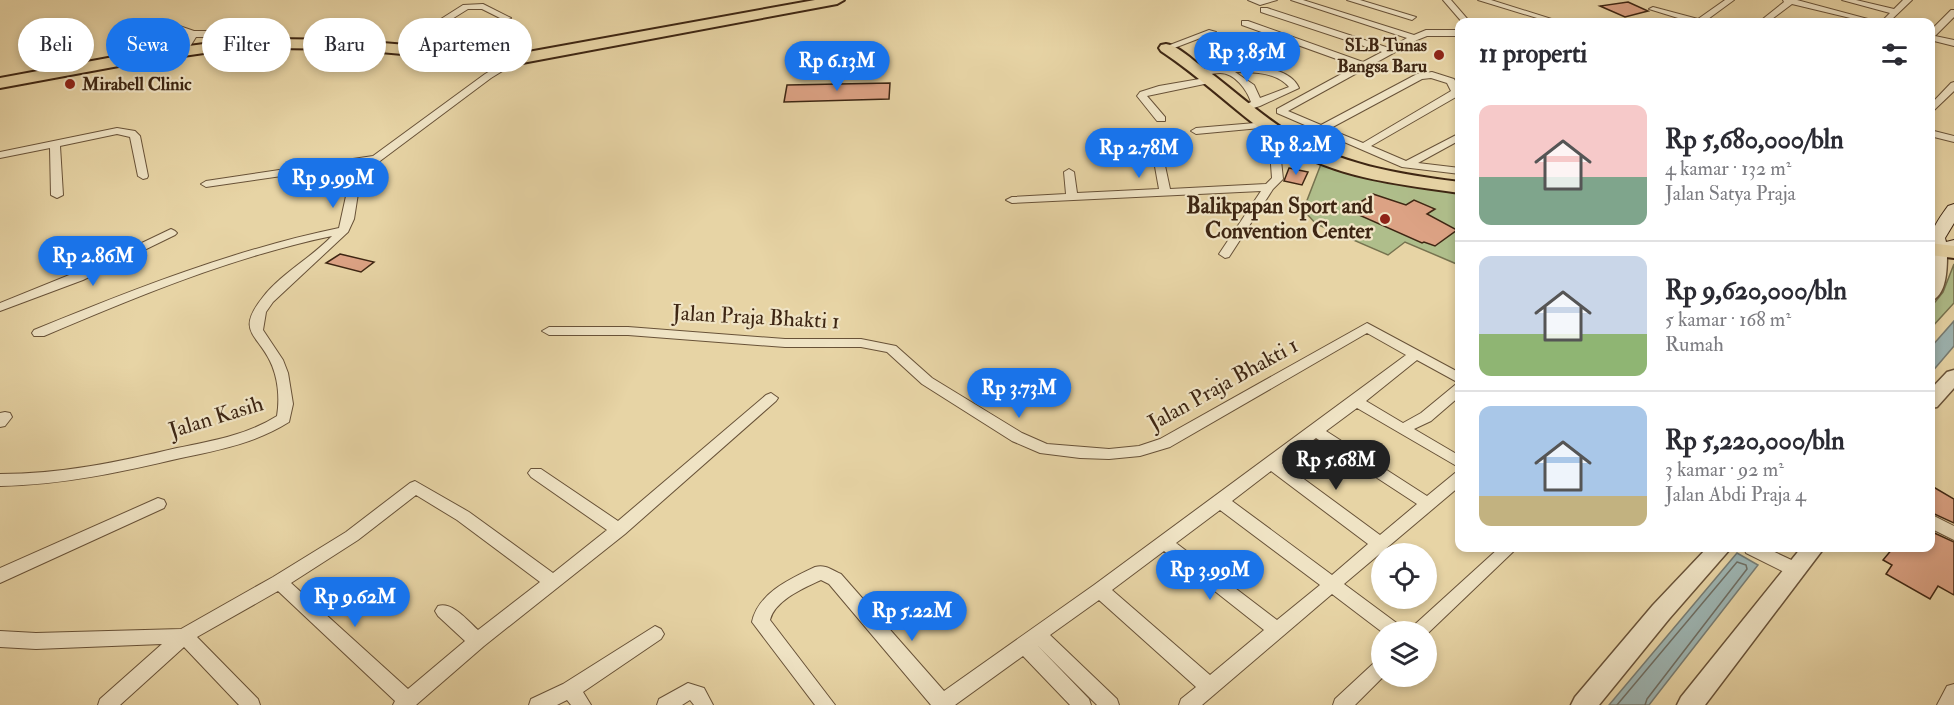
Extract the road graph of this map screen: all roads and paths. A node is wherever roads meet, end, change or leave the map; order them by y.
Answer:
1 (836, 0) edge
2 (1251, 0) edge
3 (1273, 0) edge
4 (1295, 0) edge
5 (1351, 0) edge
6 (1447, 0) edge
7 (1482, 0) edge
8 (1730, 0) edge
9 (1789, 0) edge
10 (1846, 0) edge
11 (1906, 0) edge
12 (1405, 7) dead end
13 (1653, 9) dead end
14 (1264, 10) dead end
15 (1835, 12) junction
16 (1896, 12) junction
17 (1954, 12) edge
18 (1412, 16) junction
19 (448, 18) edge
20 (507, 18) dead end
21 (1463, 18) edge
22 (1543, 18) edge
23 (1685, 18) edge
24 (1705, 18) edge
25 (1768, 18) edge
26 (1828, 18) edge
27 (1859, 18) edge
28 (1889, 18) edge
29 (1245, 23) dead end
30 (1212, 32) dead end
31 (1935, 32) edge
32 (190, 33) edge
33 (1426, 33) junction
34 (1455, 33) edge
35 (193, 34) junction
36 (202, 34) edge
37 (1414, 38) junction
38 (1935, 38) edge
39 (190, 39) edge
40 (1954, 43) edge
41 (1166, 48) joint
42 (396, 50) edge
43 (190, 51) edge
44 (1389, 51) junction
45 (532, 56) edge
46 (106, 63) edge
47 (1363, 64) junction
48 (1226, 70) junction
49 (495, 72) edge
50 (1206, 76) junction
51 (0, 83) edge
52 (1455, 85) edge
53 (1954, 85) edge
54 (1455, 92) edge
55 (1935, 106) edge
56 (1280, 111) junction
57 (1261, 118) junction
58 (1161, 119) dead end
59 (1321, 129) junction
60 (1196, 131) dead end
61 (1935, 133) edge
62 (1455, 138) edge
63 (1954, 139) edge
64 (56, 143) junction
65 (1363, 147) junction
66 (1152, 148) dead end
67 (0, 154) edge
68 (376, 159) junction
69 (1406, 165) junction
70 (1455, 170) edge
71 (1069, 172) dead end
72 (143, 176) dead end
73 (206, 184) dead end
74 (1269, 187) junction
75 (1455, 187) edge
76 (1165, 193) junction
77 (57, 195) dead end
78 (1072, 196) junction
79 (1012, 200) dead end
80 (1954, 209) edge
81 (1936, 226) edge
82 (344, 230) junction
83 (171, 233) dead end
84 (58, 242) dead end
85 (1944, 249) edge
86 (1225, 254) dead end
87 (103, 265) junction
88 (1935, 287) edge
89 (0, 307) edge
90 (549, 331) dead end
91 (39, 333) dead end
92 (1416, 354) junction
93 (1954, 375) edge
94 (1455, 376) edge
95 (1455, 392) edge
96 (1935, 396) edge
97 (771, 398) dead end
98 (1356, 401) junction
99 (1404, 430) junction
100 (1317, 432) junction
101 (1455, 460) edge
102 (1272, 464) junction
103 (536, 473) dead end
104 (0, 480) edge
105 (1455, 481) edge
106 (1220, 501) junction
107 (158, 504) dead end
108 (1428, 504) junction
109 (1935, 523) edge
110 (620, 530) junction
111 (1954, 534) edge
112 (1165, 543) junction
113 (1380, 543) edge
114 (1382, 543) edge
115 (1505, 552) edge
116 (1716, 552) edge
117 (1760, 552) edge
118 (1806, 552) edge
119 (1371, 553) edge
120 (1785, 565) junction
121 (0, 576) edge
122 (279, 582) junction
123 (554, 583) junction
124 (1332, 586) junction
125 (1100, 591) junction
126 (444, 611) dead end
127 (1381, 621) edge
128 (1430, 621) edge
129 (1278, 631) junction
130 (655, 634) dead end
131 (184, 636) junction
132 (0, 639) edge
133 (1031, 640) junction
134 (478, 641) junction
135 (1371, 677) edge
136 (1210, 687) junction
137 (570, 690) junction
138 (1954, 692) edge
139 (405, 703) edge
140 (942, 704) edge
141 (107, 705) edge
142 (251, 705) edge
143 (538, 705) edge
144 (582, 705) edge
145 (666, 705) edge
146 (704, 705) edge
147 (826, 705) edge
148 (1082, 705) edge
149 (1110, 705) edge
150 (1188, 705) edge
151 (1342, 705) edge
152 (1584, 705) edge
153 (1690, 705) edge
154 (1946, 705) edge

1 - 45 highway
2 - 3 street
4 - 37 street
5 - 18 street
6 - 21 street
7 - 22 street
8 - 24 street
9 - 15 street
9 - 25 street
10 - 16 street
11 - 16 street
12 - 18 street
13 - 23 street
14 - 44 street
15 - 26 street
15 - 27 street
16 - 28 street
17 - 31 street
18 - 33 street
19 - 20 street
29 - 47 street
30 - 41 street
32 - 35 street
33 - 34 street
33 - 37 street
35 - 36 street
35 - 39 street
37 - 44 street
38 - 40 street
41 - 50 highway
42 - 43 highway
44 - 47 street
46 - 51 highway
47 - 56 street
48 - 50 street
48 - 57 street
48 - 57 street
49 - 68 street
50 - 57 highway
50 - 58 street
52 - 59 street
53 - 55 street
54 - 65 street
56 - 57 street
56 - 59 street
57 - 60 street
57 - 74 street
57 - 75 highway
59 - 65 street
61 - 63 street
62 - 69 street
64 - 67 street
64 - 72 street
64 - 77 street
65 - 69 street
66 - 76 street
68 - 73 street
68 - 82 street
69 - 70 street
71 - 78 street
74 - 76 street
74 - 86 street
76 - 78 street
78 - 79 street
80 - 81 main road
81 - 85 main road
82 - 91 street
82 - 104 street, Jalan Kasih
83 - 87 street
84 - 87 street
85 - 88 street
87 - 89 street
90 - 92 street, Jalan Praja Bhakti 1
92 - 94 street, Jalan Praja Bhakti 1
92 - 98 street
93 - 96 street
95 - 99 street
97 - 110 street
98 - 99 street
98 - 100 street
99 - 101 street
100 - 102 street
100 - 108 street
102 - 106 street
102 - 113 street
103 - 110 street
105 - 108 street
106 - 112 street
106 - 124 street
107 - 121 street
108 - 114 street
109 - 111 street
110 - 123 street
112 - 125 street
112 - 129 street
115 - 128 street
116 - 152 street
117 - 120 street
118 - 120 street
119 - 124 street
120 - 153 street
122 - 123 street
122 - 131 street
122 - 139 street
123 - 134 street
124 - 127 street
124 - 129 street
125 - 133 street
125 - 136 street
126 - 134 street
129 - 136 street
130 - 137 street
131 - 132 street
131 - 141 street
131 - 142 street
133 - 140 street
133 - 148 street
133 - 149 street
134 - 139 street
135 - 151 street
136 - 150 street
137 - 143 street
137 - 144 street
138 - 154 street
140 - 147 street
145 - 146 street

